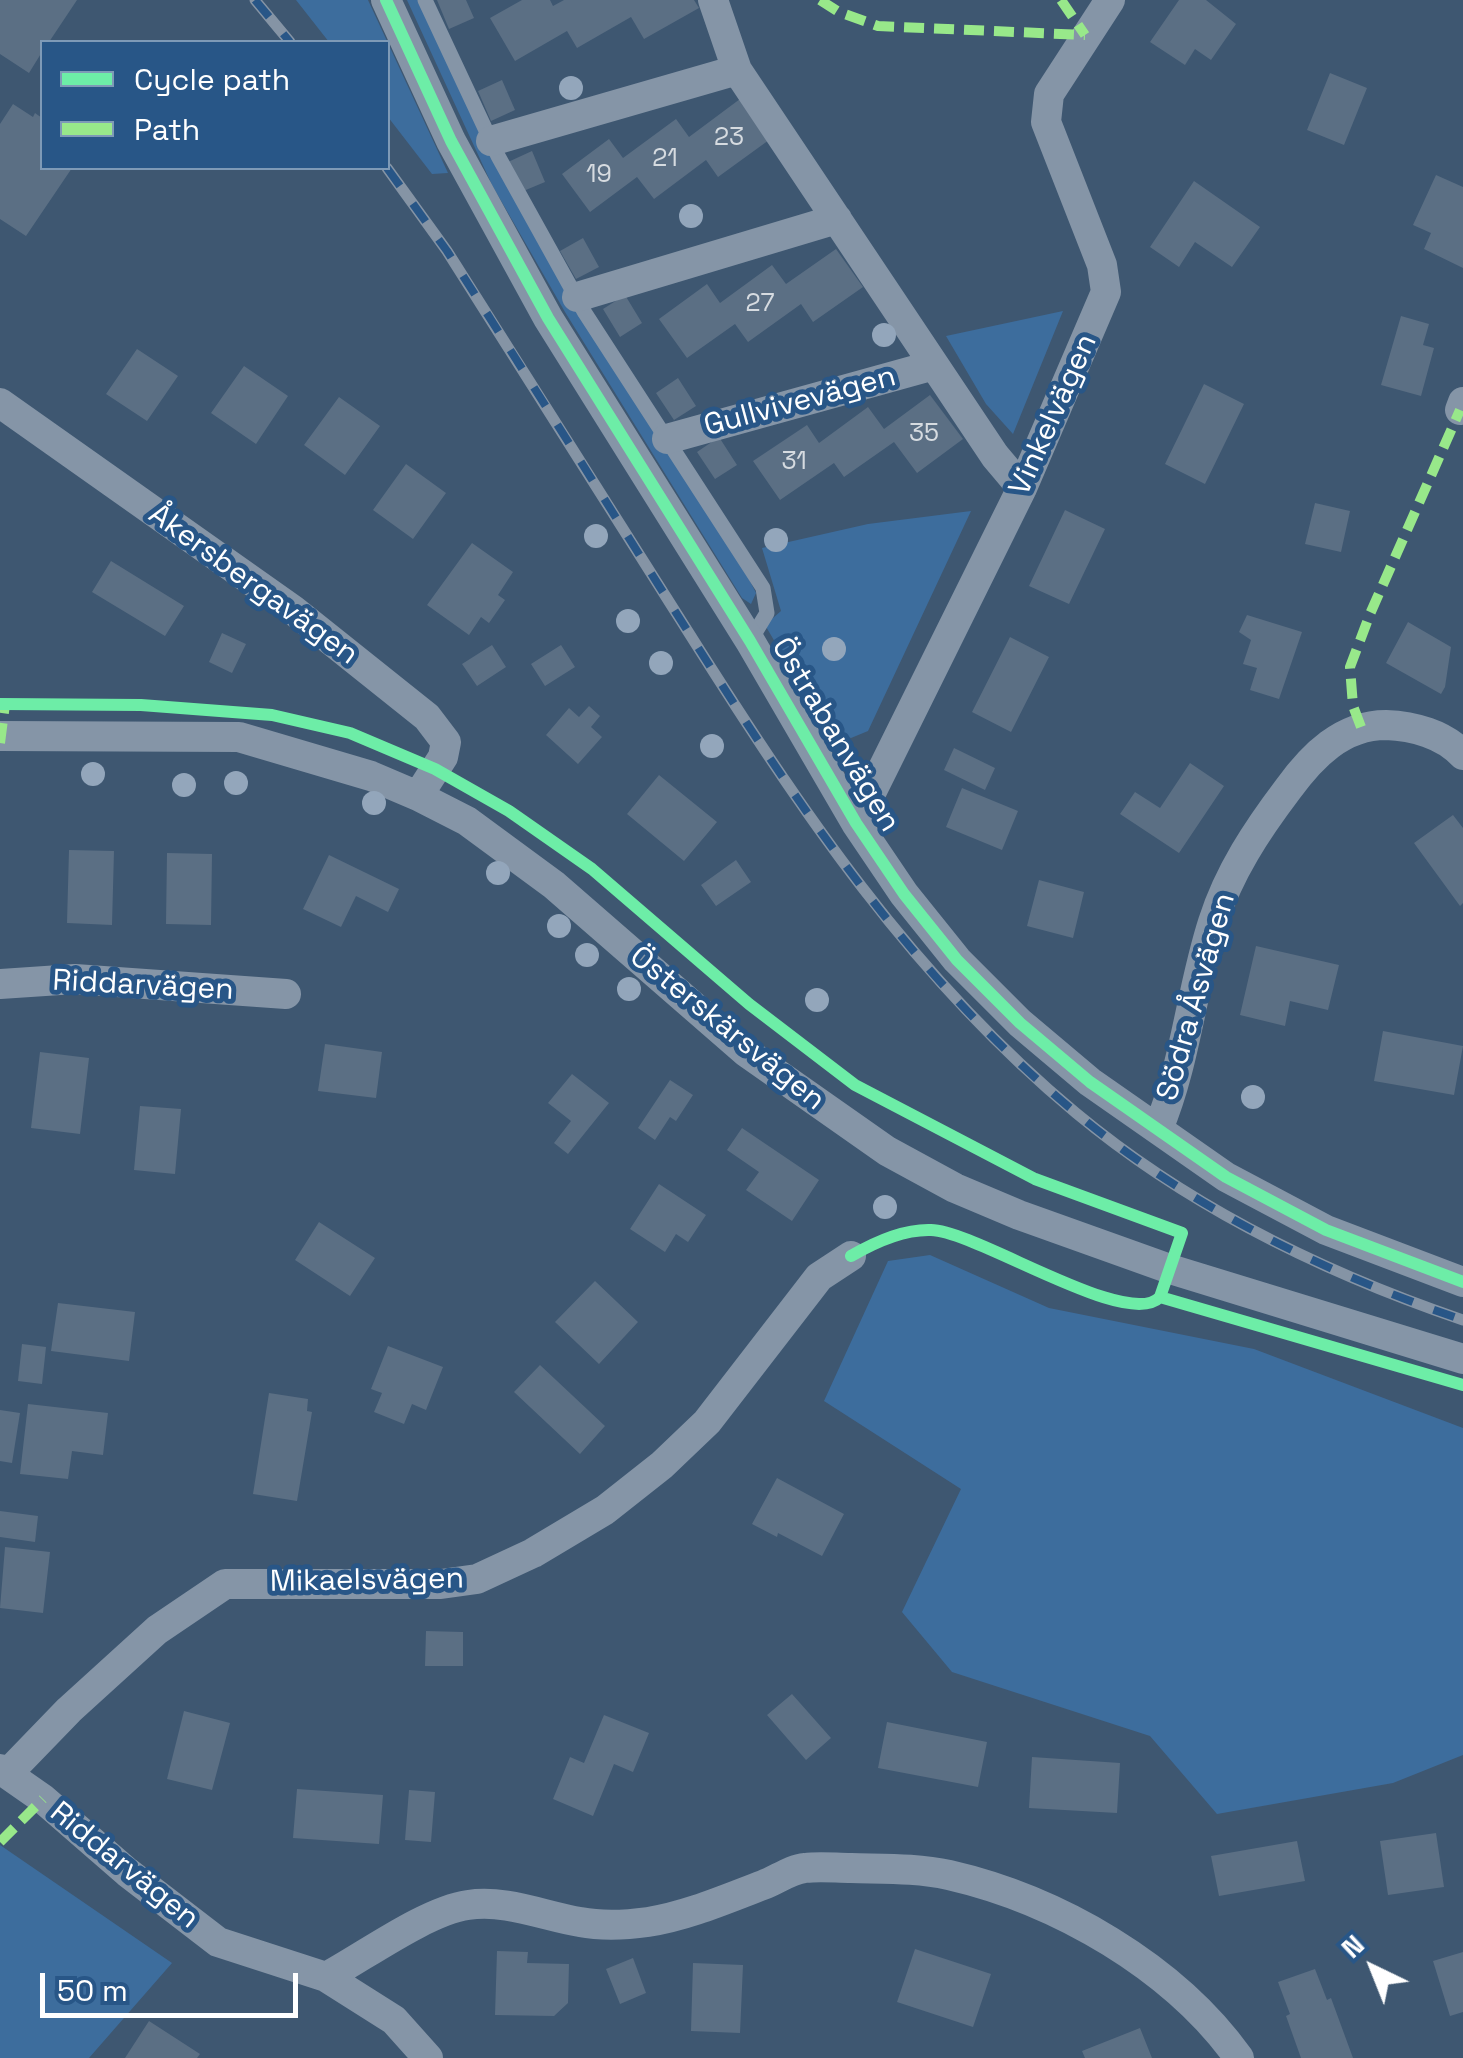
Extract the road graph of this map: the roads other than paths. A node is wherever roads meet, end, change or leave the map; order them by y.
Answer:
1 (386, 0) edge
2 (425, 0) edge
3 (713, 0) edge
4 (1110, 0) edge
5 (737, 70) junction
6 (490, 142) junction
7 (837, 218) junction
8 (576, 298) junction
9 (934, 365) junction
10 (0, 403) edge
11 (667, 439) junction
12 (1022, 488) junction
13 (750, 641) junction
14 (0, 736) edge
15 (1463, 754) edge
16 (418, 796) junction
17 (856, 823) junction
18 (0, 984) edge
19 (286, 994) dead end
20 (1158, 1128) junction
21 (851, 1256) dead end
22 (1463, 1282) edge
23 (1463, 1359) edge
24 (4, 1771) edge
25 (326, 1978) junction
26 (428, 2058) edge
27 (1238, 2058) edge

1 - 13 street, Östrabanvägen
2 - 6 lane
3 - 5 street, Gullvivevägen
4 - 12 street, Vinkelvägen
5 - 6 street
5 - 7 street, Gullvivevägen
6 - 8 lane
7 - 8 street
7 - 9 street, Gullvivevägen
8 - 11 lane
9 - 11 street, Gullvivevägen
9 - 12 street, Gullvivevägen
10 - 16 street, Åkersbergavägen
11 - 13 lane
12 - 17 street, Vinkelvägen
13 - 17 street, Östrabanvägen
14 - 16 street, Österskärsvägen
15 - 20 street, Södra Åsvägen
16 - 23 street, Österskärsvägen
17 - 20 street, Östrabanvägen
18 - 19 street, Riddarvägen
20 - 22 street, Östrabanvägen
21 - 24 street, Mikaelsvägen
24 - 25 street, Riddarvägen
25 - 26 street, Riddarvägen
25 - 27 street

